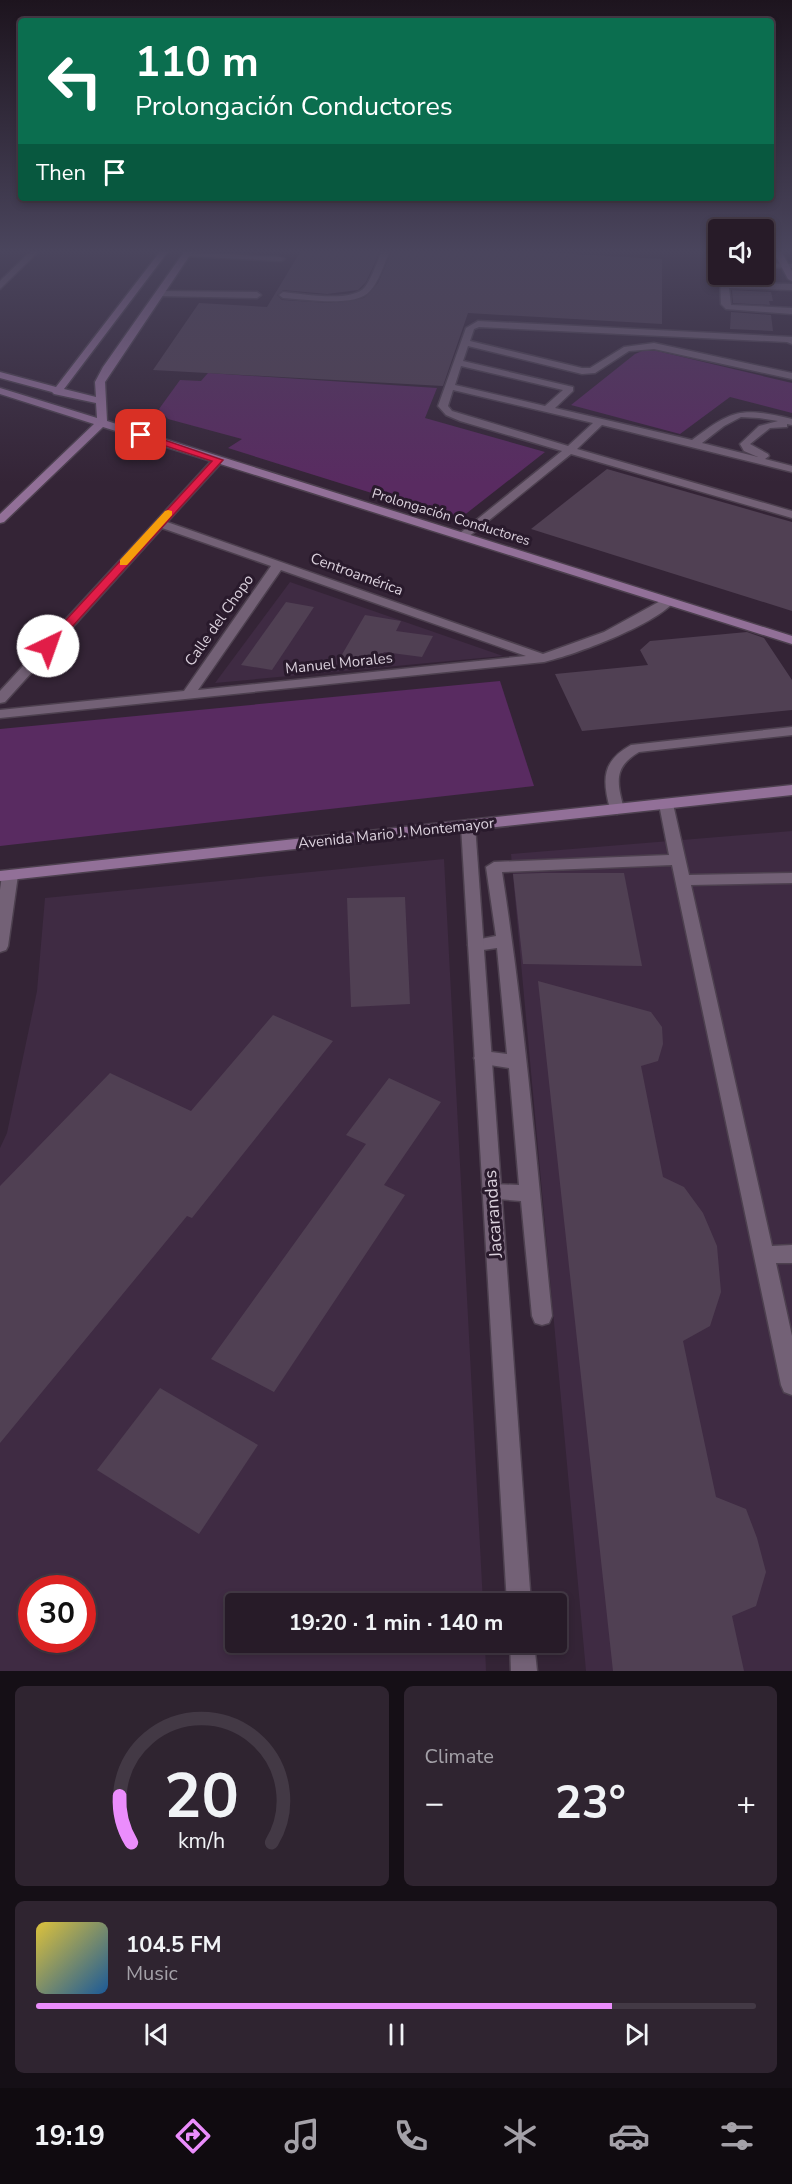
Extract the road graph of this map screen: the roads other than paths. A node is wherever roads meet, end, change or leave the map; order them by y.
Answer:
1 (107, 327) edge
2 (136, 327) edge
3 (473, 327) edge
4 (547, 327) edge
5 (659, 332) junction
6 (792, 341) edge
7 (465, 343) junction
8 (662, 346) junction
9 (460, 363) junction
10 (792, 363) edge
11 (782, 374) junction
12 (0, 375) edge
13 (792, 376) edge
14 (451, 387) junction
15 (0, 391) edge
16 (57, 392) junction
17 (100, 401) junction
18 (547, 410) junction
19 (102, 422) junction
20 (600, 422) junction
21 (792, 422) edge
22 (792, 427) edge
23 (694, 444) junction
24 (568, 450) junction
25 (218, 460) junction
26 (792, 463) edge
27 (792, 469) edge
28 (792, 515) edge
29 (0, 520) edge
30 (159, 523) junction
31 (463, 536) junction
32 (279, 564) junction
33 (668, 602) junction
34 (792, 640) edge
35 (544, 658) junction
36 (187, 696) junction
37 (0, 699) edge
38 (0, 714) edge
39 (792, 731) edge
40 (792, 790) edge
41 (666, 804) junction
42 (617, 809) junction
43 (468, 825) junction
44 (679, 860) junction
45 (5, 875) edge
46 (792, 878) edge
47 (683, 880) junction
48 (505, 941) junction
49 (476, 945) junction
50 (0, 946) edge
51 (483, 1058) junction
52 (518, 1062) junction
53 (492, 1192) junction
54 (531, 1193) junction
55 (792, 1254) edge
56 (765, 1255) junction
57 (542, 1316) dead end
58 (792, 1385) edge
59 (518, 1593) edge
60 (523, 1653) edge
61 (524, 1671) edge

1 - 16 main road
2 - 17 main road
3 - 7 street
4 - 5 street
5 - 6 street
5 - 8 street
7 - 8 street
7 - 9 street
8 - 11 street
9 - 14 street
9 - 18 street
10 - 11 street
11 - 13 street
12 - 16 main road
14 - 18 street
14 - 24 street
15 - 19 main road, Prolongación Conductores
16 - 17 main road
17 - 19 main road
18 - 20 street
19 - 25 main road, Prolongación Conductores
19 - 29 main road
20 - 23 street
20 - 24 street
21 - 23 street
22 - 26 street
23 - 27 street
24 - 28 street
24 - 31 street
25 - 30 street
25 - 31 main road, Prolongación Conductores
30 - 32 street, Centroamérica
30 - 37 street
31 - 33 main road, Prolongación Conductores
32 - 35 street, Centroamérica
32 - 36 street, Calle del Chopo
33 - 34 main road, Prolongación Conductores
33 - 35 street, Manuel Morales
35 - 36 street, Manuel Morales
36 - 38 street, Manuel Morales
39 - 42 street
40 - 41 main road, Avenida Mario J. Montemayor
41 - 42 main road, Avenida Mario J. Montemayor
41 - 44 street
42 - 43 main road, Avenida Mario J. Montemayor
43 - 45 main road, Avenida Mario J. Montemayor
43 - 49 street, Jacarandas
44 - 47 street
44 - 48 street
45 - 50 street
46 - 47 street
47 - 56 street
48 - 49 street
48 - 52 street
49 - 51 street, Jacarandas
51 - 52 street
51 - 53 street, Jacarandas
52 - 54 street
53 - 54 street
53 - 59 street, Jacarandas
54 - 57 street
55 - 56 street
56 - 58 street
60 - 61 street

